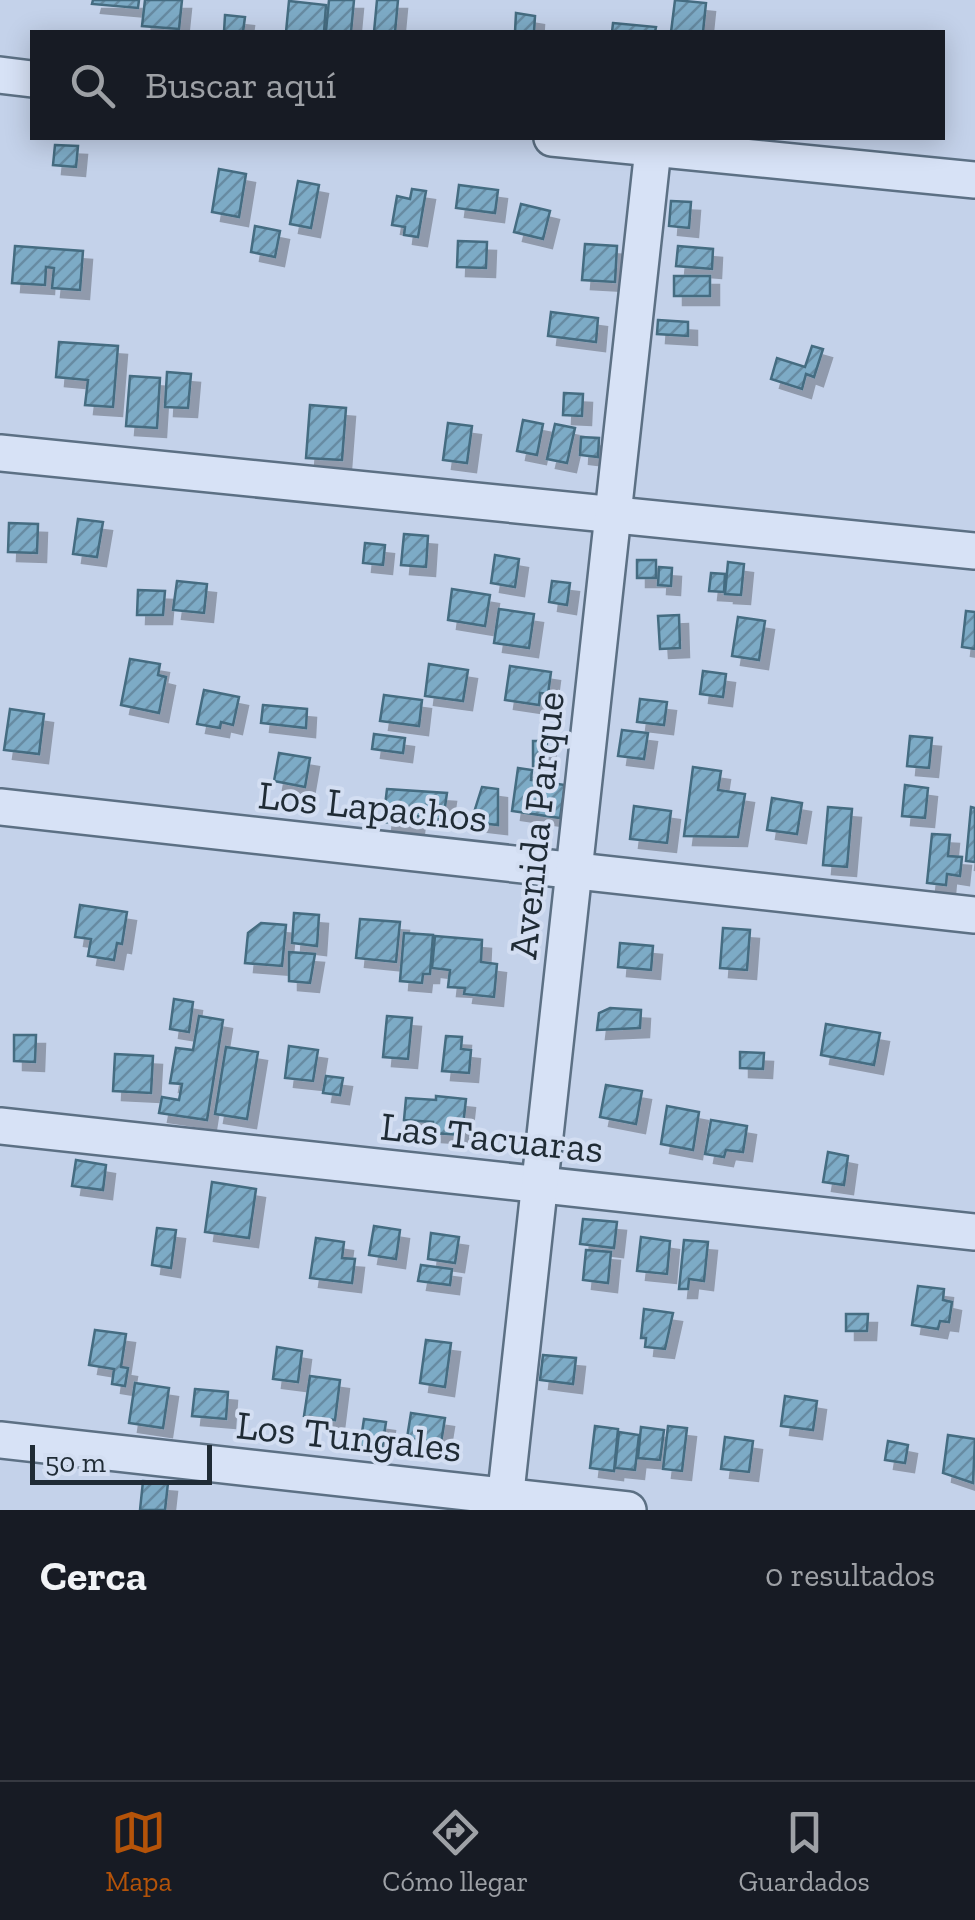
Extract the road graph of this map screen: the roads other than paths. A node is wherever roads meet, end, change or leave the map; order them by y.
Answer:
1 (0, 76) edge
2 (30, 79) edge
3 (570, 140) edge
4 (653, 149) junction
5 (975, 180) edge
6 (0, 452) edge
7 (613, 516) junction
8 (975, 551) edge
9 (0, 807) edge
10 (574, 871) junction
11 (975, 915) edge
12 (0, 1126) edge
13 (540, 1184) junction
14 (975, 1232) edge
15 (0, 1440) edge
16 (505, 1503) edge
17 (628, 1510) edge

1 - 2 street
3 - 4 street
4 - 5 street
4 - 7 street, Avenida Parque
6 - 7 street
7 - 8 street
7 - 10 street, Avenida Parque
9 - 10 street, Los Lapachos
10 - 11 street, Los Lapachos
10 - 13 street, Avenida Parque
12 - 13 street, Las Tacuaras
13 - 14 street, Las Tacuaras
13 - 16 street, Avenida Parque
15 - 16 street, Los Tungales
16 - 17 street, Los Tungales

